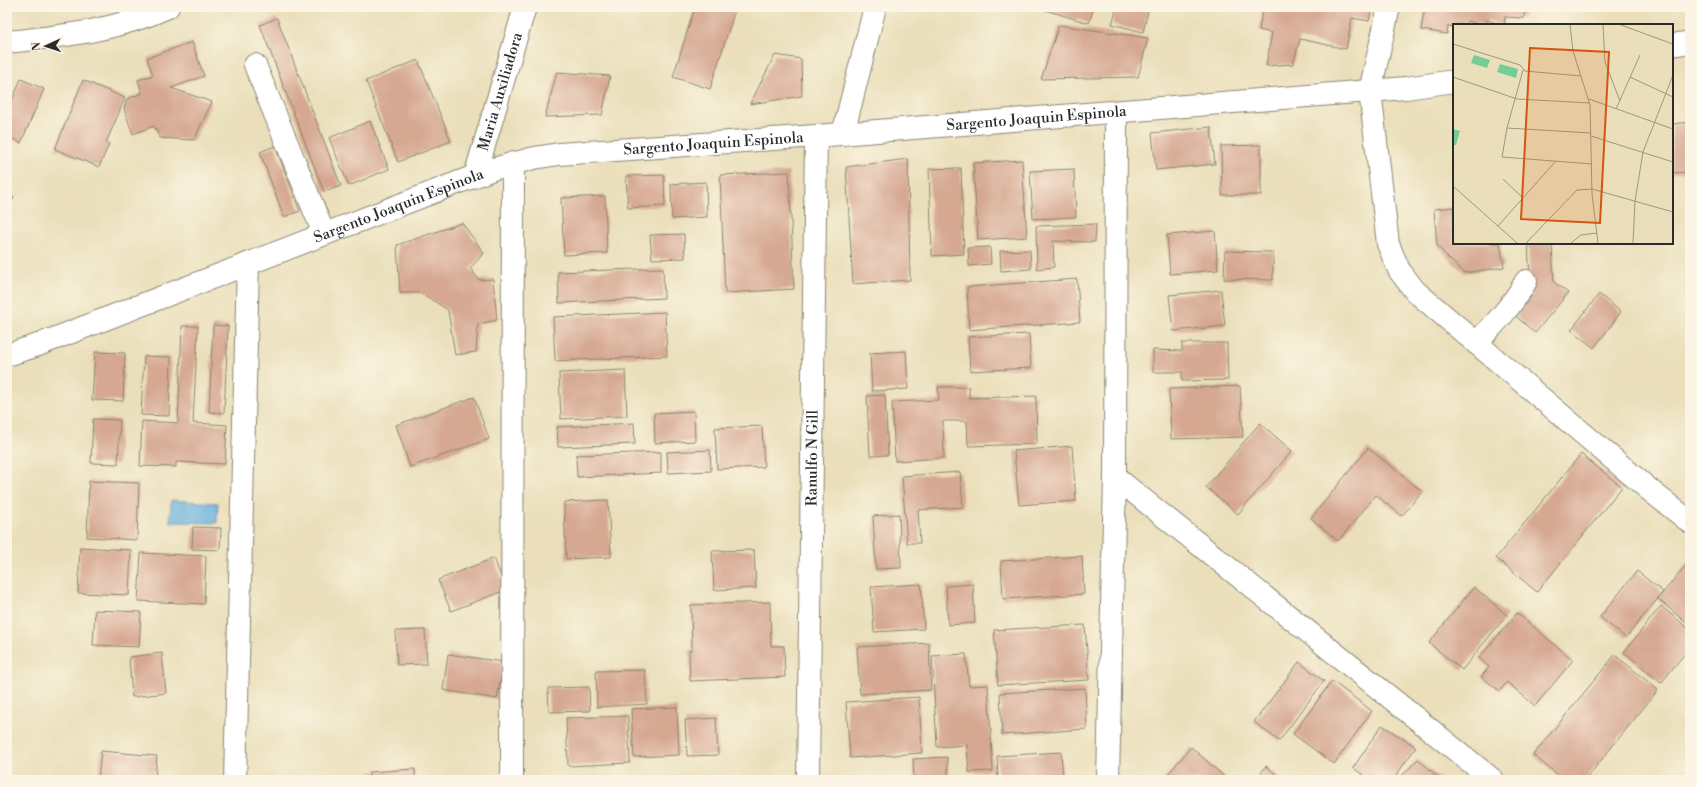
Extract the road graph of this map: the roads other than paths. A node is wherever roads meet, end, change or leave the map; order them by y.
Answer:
1 (168, 7) edge
2 (525, 7) edge
3 (875, 7) edge
4 (1389, 7) edge
5 (7, 42) edge
6 (1690, 42) edge
7 (1673, 45) edge
8 (255, 65) dead end
9 (1453, 81) edge
10 (1370, 91) junction
11 (1116, 112) junction
12 (843, 134) junction
13 (816, 136) junction
14 (513, 163) junction
15 (475, 176) junction
16 (324, 234) junction
17 (248, 264) junction
18 (1526, 281) dead end
19 (1476, 343) junction
20 (7, 355) edge
21 (1114, 477) junction
22 (1690, 522) edge
23 (1490, 779) edge
24 (235, 780) edge
25 (512, 780) edge
26 (808, 780) edge
27 (1108, 780) edge

1 - 5 street
2 - 15 street, Maria Auxiliadora
3 - 12 street
4 - 10 street
6 - 7 street
8 - 16 street
9 - 10 street, Sargento Joaquin Espinola
10 - 11 street, Sargento Joaquin Espinola
10 - 19 street
11 - 12 street, Sargento Joaquin Espinola
11 - 21 street
12 - 13 street, Sargento Joaquin Espinola
13 - 14 street, Sargento Joaquin Espinola
13 - 26 street, Ranulfo N Gill
14 - 15 street, Sargento Joaquin Espinola
14 - 25 street
15 - 16 street, Sargento Joaquin Espinola
16 - 17 street, Sargento Joaquin Espinola
17 - 20 street, Sargento Joaquin Espinola
17 - 24 street
18 - 19 street
19 - 22 street
21 - 23 street
21 - 27 street

